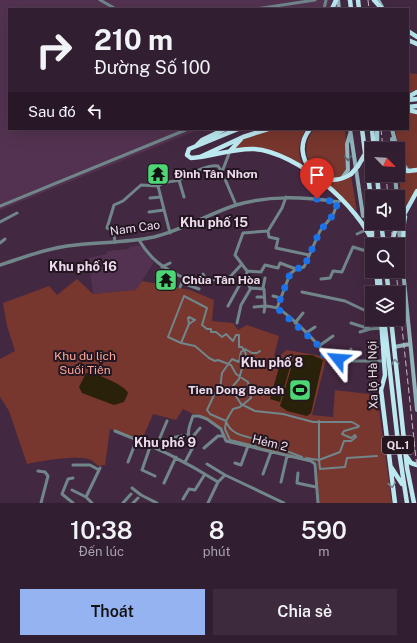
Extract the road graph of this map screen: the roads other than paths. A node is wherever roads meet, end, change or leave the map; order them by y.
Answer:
1 (100, 0) edge
2 (315, 0) edge
3 (114, 8) edge
4 (263, 8) edge
5 (186, 130) edge
6 (223, 130) edge
7 (236, 130) edge
8 (240, 130) edge
9 (256, 130) edge
10 (265, 130) edge
11 (309, 130) edge
12 (361, 130) edge
13 (372, 130) edge
14 (377, 130) edge
15 (392, 130) edge
16 (392, 130) edge
17 (350, 131) edge
18 (248, 133) junction
19 (243, 137) junction
20 (210, 141) junction
21 (374, 142) edge
22 (376, 142) edge
23 (393, 142) edge
24 (395, 142) edge
25 (195, 147) junction
26 (230, 151) junction
27 (365, 154) joint
28 (196, 158) junction
29 (405, 166) edge
30 (405, 169) edge
31 (408, 170) junction
32 (417, 170) edge
33 (222, 172) junction
34 (341, 179) junction
35 (179, 180) junction
36 (158, 186) junction
37 (417, 191) edge
38 (161, 197) junction
39 (184, 197) dead end
40 (286, 197) junction
41 (150, 198) dead end
42 (340, 201) junction
43 (236, 205) junction
44 (0, 206) edge
45 (407, 208) junction
46 (164, 210) junction
47 (149, 212) dead end
48 (17, 213) dead end
49 (363, 216) dead end
50 (0, 222) edge
51 (365, 225) edge
52 (366, 230) edge
53 (399, 230) dead end
54 (268, 231) junction
55 (170, 233) junction
56 (357, 234) dead end
57 (393, 238) edge
58 (399, 238) edge
59 (402, 238) edge
60 (5, 239) dead end
61 (139, 240) junction
62 (115, 242) junction
63 (0, 244) edge
64 (365, 250) edge
65 (309, 255) junction
66 (170, 263) dead end
67 (241, 264) junction
68 (0, 265) edge
69 (162, 267) junction
70 (296, 269) junction
71 (247, 271) junction
72 (203, 274) dead end
73 (245, 277) junction
74 (184, 278) junction
75 (265, 278) dead end
76 (402, 278) edge
77 (321, 279) dead end
78 (380, 280) joint
79 (378, 286) edge
80 (381, 286) edge
81 (180, 287) dead end
82 (251, 288) junction
83 (263, 288) junction
84 (199, 289) dead end
85 (302, 292) dead end
86 (273, 296) dead end
87 (257, 297) dead end
88 (264, 297) junction
89 (281, 298) junction
90 (228, 306) dead end
91 (265, 306) junction
92 (254, 307) dead end
93 (277, 308) junction
94 (365, 310) edge
95 (264, 312) dead end
96 (303, 313) dead end
97 (351, 322) dead end
98 (237, 323) dead end
99 (295, 323) junction
100 (189, 324) dead end
101 (384, 326) edge
102 (392, 326) edge
103 (315, 327) dead end
104 (382, 328) joint
105 (370, 329) junction
106 (360, 332) dead end
107 (306, 333) junction
108 (333, 336) dead end
109 (181, 343) junction
110 (410, 344) junction
111 (319, 346) junction
112 (394, 346) junction
113 (243, 349) junction
114 (350, 349) dead end
115 (260, 351) dead end
116 (346, 360) junction
117 (387, 361) junction
118 (228, 365) junction
119 (390, 374) junction
120 (240, 376) junction
121 (225, 392) junction
122 (382, 394) junction
123 (244, 405) junction
124 (417, 410) edge
125 (167, 421) dead end
126 (226, 421) junction
127 (319, 421) junction
128 (200, 428) dead end
129 (115, 431) dead end
130 (187, 435) junction
131 (223, 436) junction
132 (171, 438) dead end
133 (137, 439) junction
134 (190, 440) junction
135 (259, 440) junction
136 (151, 444) junction
137 (248, 446) junction
138 (156, 447) junction
139 (204, 448) dead end
140 (271, 452) junction
141 (405, 454) junction
142 (287, 456) junction
143 (377, 456) dead end
144 (176, 457) junction
145 (319, 460) junction
146 (128, 462) dead end
147 (185, 462) junction
148 (235, 463) dead end
149 (206, 464) dead end
150 (73, 465) dead end
151 (417, 465) edge
152 (390, 466) junction
153 (38, 471) dead end
154 (298, 473) dead end
155 (205, 474) junction
156 (263, 474) dead end
157 (225, 475) junction
158 (155, 476) dead end
159 (73, 478) dead end
160 (218, 482) junction
161 (281, 482) dead end
162 (164, 483) dead end
163 (316, 487) junction
164 (404, 487) junction
165 (132, 488) dead end
166 (72, 490) dead end
167 (131, 494) dead end
168 (86, 497) junction
169 (138, 498) dead end
170 (183, 499) dead end
171 (41, 503) edge
172 (73, 503) edge
173 (92, 503) edge
174 (123, 503) edge
175 (133, 503) edge
176 (157, 503) edge
177 (208, 503) edge
178 (284, 503) edge
179 (318, 503) edge
180 (395, 503) edge
181 (407, 503) edge
182 (414, 503) edge

1 - 3 street
2 - 4 street
5 - 44 street
6 - 25 highway
7 - 20 highway
8 - 20 highway
9 - 18 highway
10 - 19 highway
11 - 34 highway
12 - 27 highway
13 - 21 highway
14 - 22 main road
15 - 23 main road
16 - 24 main road
17 -> 34 main road
17 - 49 main road
18 - 19 highway
18 - 28 highway
19 - 26 highway
19 - 28 highway
20 - 25 highway
25 - 28 highway
26 - 28 highway
26 - 33 street
26 - 42 highway
27 - 34 highway, bridge
29 - 31 main road
30 - 31 highway
31 - 32 highway
33 - 35 street
33 - 43 street
35 - 36 street
35 - 39 street
36 - 38 street
36 - 62 street
37 - 45 highway
38 - 41 street
38 - 46 street
40 - 42 street, Nam Cao
40 - 43 street, Nam Cao
40 - 54 street
42 - 51 highway
42 - 65 street
43 - 55 street, Nam Cao
45 - 57 highway
45 - 59 highway
46 - 47 street
46 - 55 street
48 - 50 street
52 - 56 street
53 - 58 main road
54 - 65 street
54 - 67 street
55 - 61 street, Nam Cao
60 - 63 street
61 - 62 street, Nam Cao
61 - 69 street
62 - 68 street, Nam Cao
64 - 77 street
65 - 70 street
66 - 69 street
67 - 71 street
67 - 72 street
69 - 74 street
70 - 71 street
70 - 89 street
71 - 73 street
73 - 82 street
73 - 90 street
74 - 81 street
74 - 84 street
75 - 83 street
76 - 110 main road
78 - 79 highway
78 - 80 highway
82 - 83 street
82 - 98 street
83 - 88 street
85 - 94 street
86 - 89 street
87 - 88 street
88 - 91 street
89 - 93 street
91 - 92 street
91 - 93 street
91 - 95 street
93 - 99 street
96 - 99 street
97 - 105 street
99 - 107 street
100 - 109 street
101 - 117 highway, Xa lộ Hà Nội / QL.1
102 - 112 highway, Xa lộ Hà Nội / QL.1
103 - 107 street
104 - 105 street
104 - 117 highway, Xa lộ Hà Nội / QL.1
105 - 106 street
107 - 111 street
108 - 111 street
109 - 113 street
109 - 118 street
110 - 112 main road
110 - 124 main road
111 - 116 street
141 -> 112 highway, Xa lộ Hà Nội / QL.1
113 - 115 street
113 - 118 street
113 - 120 street
114 - 116 street
116 - 117 street
117 - 119 highway, Xa lộ Hà Nội / QL.1
117 - 122 highway, Xa lộ Hà Nội / QL.1
118 - 120 street
118 - 121 street
119 - 122 highway
119 - 164 highway, Xa lộ Hà Nội / QL.1
120 - 121 street
120 - 123 street
121 - 123 street
121 - 126 street
122 - 152 highway, Xa lộ Hà Nội / QL.1
123 - 126 street
123 - 127 street
125 - 138 street
126 - 135 street
126 - 135 street
127 - 145 street
127 - 145 street
128 - 134 street
129 - 133 street
130 - 131 street, Hẻm 2
130 - 132 street
130 - 134 street
131 - 137 street, Hẻm 2
131 - 139 street
133 - 136 street
133 - 146 street
134 - 147 street
135 - 145 street
136 - 138 street
136 - 158 street
137 - 140 street, Hẻm 2
137 - 148 street
138 - 144 street
140 - 142 street, Hẻm 2
140 - 156 street
141 - 151 highway, QL.1
141 - 182 highway, Xa lộ Hà Nội / QL.1
142 - 161 street
142 - 163 street, Hẻm 2
143 - 145 street
144 - 147 street
144 - 162 street
147 - 155 street
149 - 157 street
150 - 168 street
152 - 164 highway
152 -> 180 highway, Xa lộ Hà Nội / QL.1
153 - 171 street
154 - 163 street
155 - 160 street
155 - 170 street
157 - 160 street
157 - 178 street
159 - 172 street
160 - 177 street
163 - 179 street, Hẻm 2
164 - 181 highway, Xa lộ Hà Nội / QL.1
165 - 176 street
166 - 168 street
167 - 174 street
168 - 173 street
169 - 175 street

